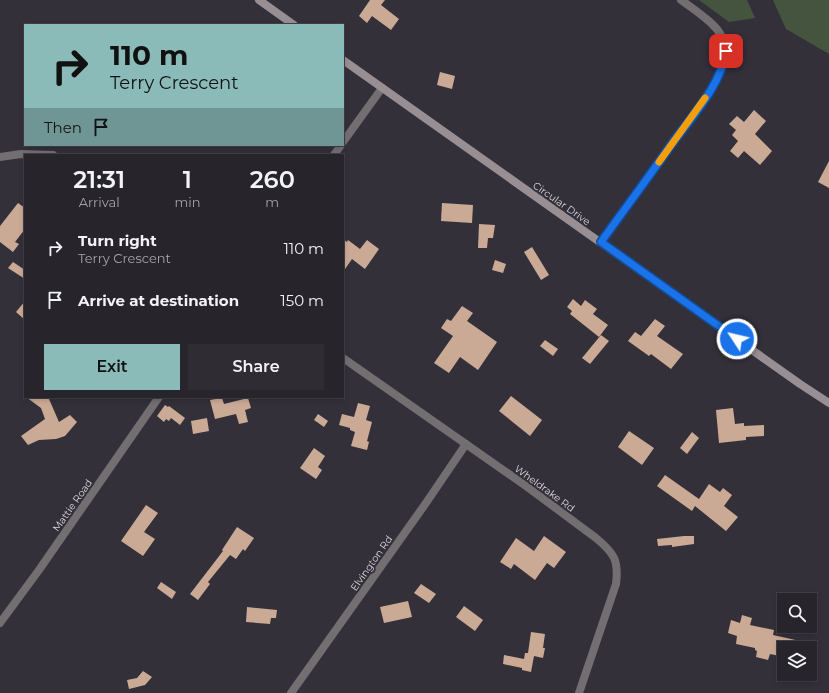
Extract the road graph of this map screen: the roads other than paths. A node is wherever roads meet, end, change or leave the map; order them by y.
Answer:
1 (259, 0) edge
2 (681, 0) edge
3 (293, 24) edge
4 (344, 61) edge
5 (382, 88) junction
6 (344, 141) edge
7 (24, 154) edge
8 (0, 157) edge
9 (601, 242) junction
10 (344, 359) edge
11 (157, 398) edge
12 (829, 403) edge
13 (466, 444) junction
14 (0, 623) edge
15 (291, 693) edge
16 (579, 693) edge

1 - 3 street
2 - 9 street
4 - 5 street, Circular Drive
5 - 6 street
5 - 9 street, Circular Drive
7 - 8 street
9 - 12 street, Circular Drive
10 - 13 street, Wheldrake Rd
11 - 14 street, Mattie Road
13 - 15 street, Elvington Rd
13 - 16 street, Wheldrake Rd

